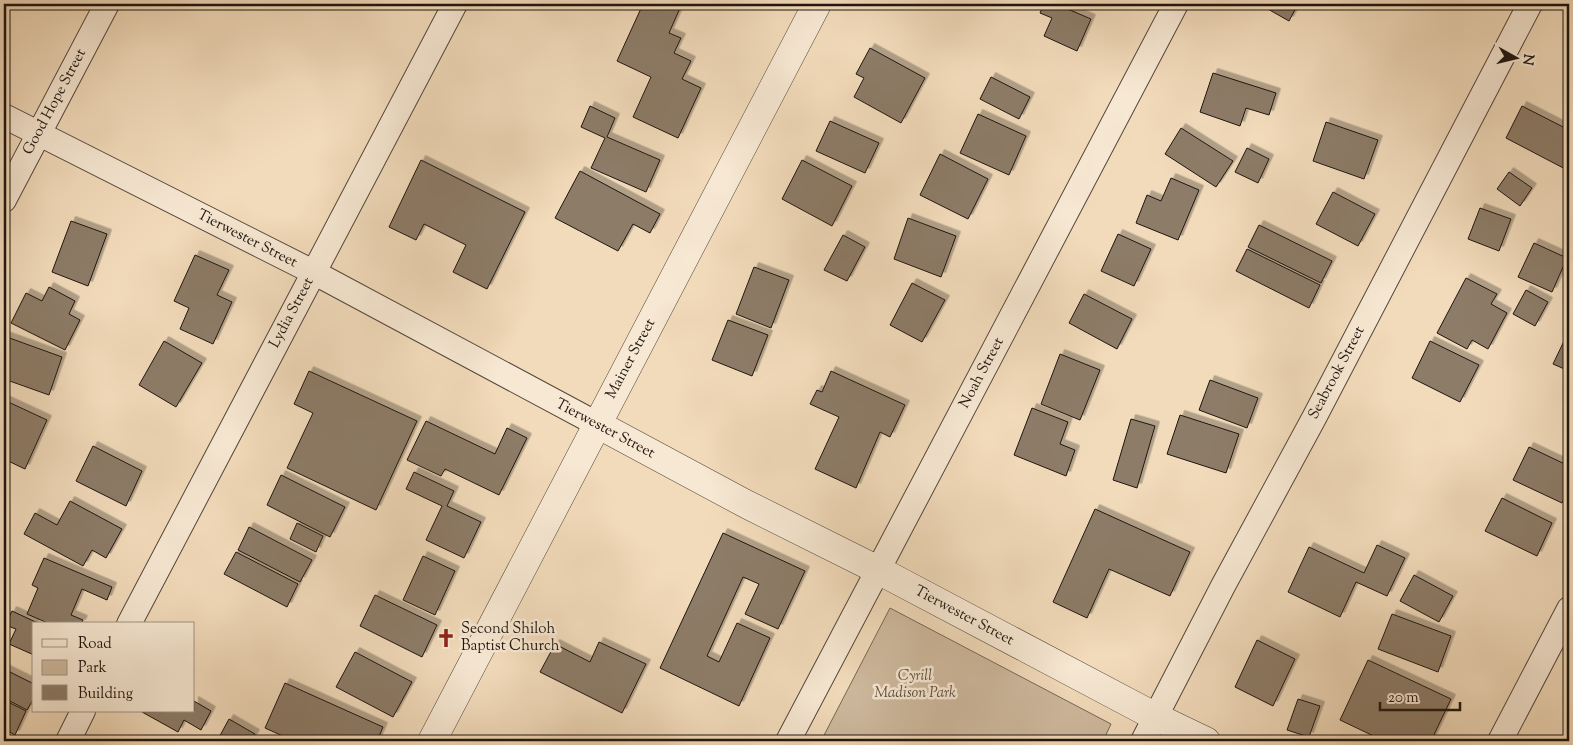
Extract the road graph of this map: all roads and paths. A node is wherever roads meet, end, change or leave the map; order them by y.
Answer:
1 (107, 4) edge
2 (456, 4) edge
3 (818, 4) edge
4 (1176, 4) edge
5 (1530, 4) edge
6 (4, 116) edge
7 (38, 134) junction
8 (4, 200) edge
9 (313, 272) junction
10 (597, 424) junction
11 (878, 570) junction
12 (1569, 609) edge
13 (130, 622) edge
14 (82, 712) edge
15 (1156, 717) junction
16 (68, 741) edge
17 (432, 741) edge
18 (788, 741) edge
19 (1143, 741) edge
20 (1206, 741) edge
21 (1500, 741) edge

1 - 7 street, Good Hope Street
2 - 9 street, Lydia Street
3 - 10 street, Mainer Street
4 - 11 street, Noah Street
5 - 15 street, Seabrook Street
6 - 7 street, Tierwester Street
7 - 8 street, Good Hope Street
7 - 9 street, Tierwester Street
9 - 10 street, Tierwester Street
9 - 13 street, Lydia Street
10 - 11 street, Tierwester Street
10 - 17 street, Mainer Street
11 - 15 street, Tierwester Street
11 - 18 street, Noah Street
12 - 21 street
14 - 16 street
15 - 19 street, Seabrook Street
15 - 20 street, Tierwester Street

